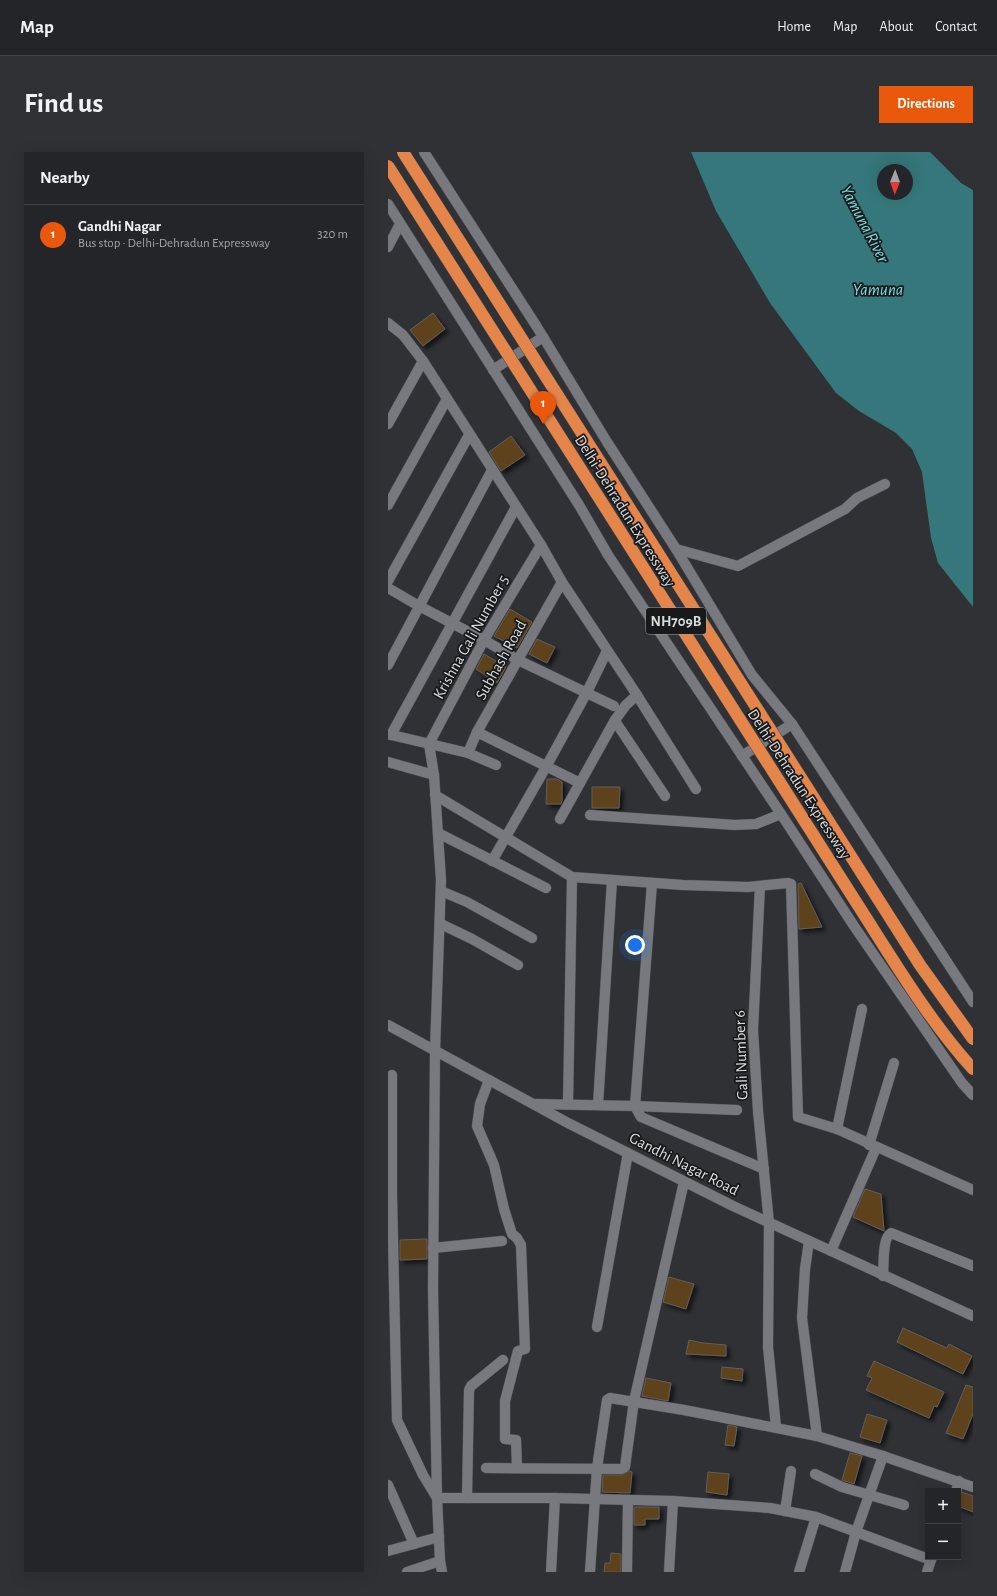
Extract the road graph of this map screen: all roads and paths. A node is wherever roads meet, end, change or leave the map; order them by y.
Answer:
1 (403, 152) edge
2 (424, 152) edge
3 (388, 166) edge
4 (388, 204) edge
5 (400, 224) junction
6 (388, 247) edge
7 (388, 323) edge
8 (543, 337) junction
9 (423, 361) junction
10 (493, 370) junction
11 (447, 399) junction
12 (388, 424) edge
13 (469, 435) junction
14 (492, 470) junction
15 (885, 484) dead end
16 (388, 505) edge
17 (516, 506) junction
18 (541, 545) junction
19 (676, 549) junction
20 (388, 582) edge
21 (562, 582) junction
22 (388, 588) edge
23 (419, 606) junction
24 (451, 623) junction
25 (484, 640) junction
26 (607, 651) junction
27 (518, 660) junction
28 (388, 665) edge
29 (586, 692) junction
30 (637, 695) junction
31 (614, 706) dead end
32 (615, 721) junction
33 (792, 724) junction
34 (477, 732) junction
35 (389, 734) edge
36 (429, 744) junction
37 (468, 753) junction
38 (742, 756) junction
39 (388, 762) edge
40 (496, 764) dead end
41 (546, 767) junction
42 (434, 775) junction
43 (580, 783) junction
44 (696, 789) dead end
45 (435, 795) junction
46 (665, 796) dead end
47 (781, 814) junction
48 (590, 815) dead end
49 (560, 820) dead end
50 (438, 833) junction
51 (506, 836) junction
52 (492, 861) junction
53 (572, 877) junction
54 (612, 880) junction
55 (652, 883) junction
56 (760, 886) junction
57 (546, 888) dead end
58 (441, 890) junction
59 (441, 924) junction
60 (532, 938) dead end
61 (518, 965) dead end
62 (973, 1002) edge
63 (862, 1009) dead end
64 (388, 1025) edge
65 (973, 1038) edge
66 (435, 1051) junction
67 (894, 1063) dead end
68 (973, 1070) edge
69 (392, 1075) dead end
70 (489, 1080) junction
71 (973, 1095) edge
72 (534, 1104) junction
73 (568, 1104) junction
74 (598, 1105) junction
75 (635, 1106) junction
76 (737, 1110) dead end
77 (837, 1129) junction
78 (873, 1147) junction
79 (628, 1153) junction
80 (764, 1169) junction
81 (684, 1182) junction
82 (973, 1190) edge
83 (769, 1223) junction
84 (502, 1241) dead end
85 (809, 1241) junction
86 (433, 1248) junction
87 (831, 1251) junction
88 (973, 1266) edge
89 (883, 1276) junction
90 (391, 1290) edge
91 (973, 1316) edge
92 (597, 1327) dead end
93 (503, 1360) dead end
94 (634, 1401) junction
95 (776, 1427) junction
96 (817, 1436) junction
97 (883, 1456) junction
98 (486, 1468) dead end
99 (518, 1468) junction
100 (597, 1468) junction
101 (791, 1471) dead end
102 (815, 1474) dead end
103 (388, 1485) edge
104 (957, 1486) edge
105 (973, 1487) edge
106 (869, 1495) junction
107 (437, 1498) junction
108 (467, 1498) junction
109 (555, 1498) junction
110 (594, 1499) junction
111 (628, 1501) junction
112 (673, 1501) junction
113 (904, 1506) dead end
114 (785, 1511) junction
115 (816, 1517) junction
116 (856, 1532) junction
117 (439, 1537) junction
118 (414, 1544) junction
119 (388, 1551) edge
120 (925, 1557) edge
121 (931, 1560) edge
122 (440, 1561) junction
123 (407, 1572) edge
124 (442, 1572) edge
125 (551, 1572) edge
126 (590, 1572) edge
127 (627, 1572) edge
128 (669, 1572) edge
129 (799, 1572) edge
130 (844, 1572) edge
131 (927, 1572) edge

1 - 65 highway, Delhi-Dehradun Expressway / NH709B, bridge
2 - 8 street
3 - 68 highway, Delhi-Dehradun Expressway / NH709B, bridge
4 - 5 street
5 - 6 street
5 - 10 street
7 - 9 street
8 - 10 street
8 - 19 street
9 - 11 street
9 - 12 street
10 - 38 street
11 - 13 street
11 - 16 street
13 - 14 street
13 - 20 street
14 - 17 street
14 - 23 street
15 - 19 street
17 - 18 street
17 - 24 street
18 - 21 street
18 - 25 street, Krishna Gali Number 5
19 - 33 street
21 - 26 street
21 - 27 street, Subhash Road
22 - 23 street
23 - 24 street
23 - 28 street
24 - 25 street
24 - 35 street
25 - 27 street
25 - 36 street, Krishna Gali Number 5
26 - 29 street
26 - 30 street
27 - 29 street
27 - 34 street, Subhash Road
29 - 31 street
29 - 41 street
30 - 32 street
30 - 44 street
32 - 43 street
32 - 46 street
33 - 38 street
33 - 62 street
34 - 37 street, Subhash Road
34 - 41 street
35 - 36 street
36 - 37 street
36 - 42 street
37 - 40 street
38 - 47 street
39 - 42 street
41 - 43 street
41 - 51 street
42 - 45 street
43 - 49 street
45 - 50 street
45 - 51 street
47 - 48 street
47 - 71 street
50 - 52 street
50 - 58 street
51 - 52 street
51 - 53 street
52 - 57 street
53 - 54 street
53 - 73 street
54 - 55 street
54 - 74 street
55 - 56 street
55 - 75 street
56 - 77 street
56 - 80 street, Gali Number 6
58 - 59 street
58 - 60 street
59 - 61 street
59 - 66 street
63 - 77 street
64 - 66 street, Gandhi Nagar Road
66 - 70 street, Gandhi Nagar Road
66 - 86 street
67 - 78 street
69 - 90 street
70 - 72 street, Gandhi Nagar Road
70 - 99 street
72 - 73 street
72 - 79 street, Gandhi Nagar Road
73 - 74 street
74 - 75 street
75 - 76 street
75 - 80 street
77 - 78 street
78 - 82 street
78 - 87 street
79 - 81 street, Gandhi Nagar Road
79 - 92 street
80 - 83 street, Gali Number 6
81 - 83 street, Gandhi Nagar Road
81 - 94 street
83 - 85 street, Gandhi Nagar Road
83 - 95 street, Gali Number 6
84 - 86 street
85 - 87 street, Gandhi Nagar Road
85 - 96 street
86 - 107 street
87 - 89 street, Gandhi Nagar Road
88 - 89 street
89 - 91 street, Gandhi Nagar Road
90 - 107 street
93 - 108 street
94 - 95 street
94 - 100 street
94 - 100 street
95 - 96 street
96 - 97 street
97 - 104 street
97 - 106 street
98 - 99 street
99 - 100 street
100 - 110 street
101 - 114 street
102 - 106 street
103 - 118 street
104 - 105 street
106 - 113 street
106 - 116 street
107 - 108 street
107 - 117 street
108 - 109 street
109 - 110 street
109 - 125 street
110 - 111 street
110 - 126 street
111 - 112 street
111 - 127 street
112 - 114 street
112 - 128 street
114 - 115 street
115 - 116 street
115 - 129 street
116 - 120 street
116 - 130 street
117 - 118 street
117 - 122 street
118 - 119 street
121 - 131 street
122 - 123 street
122 - 124 street

